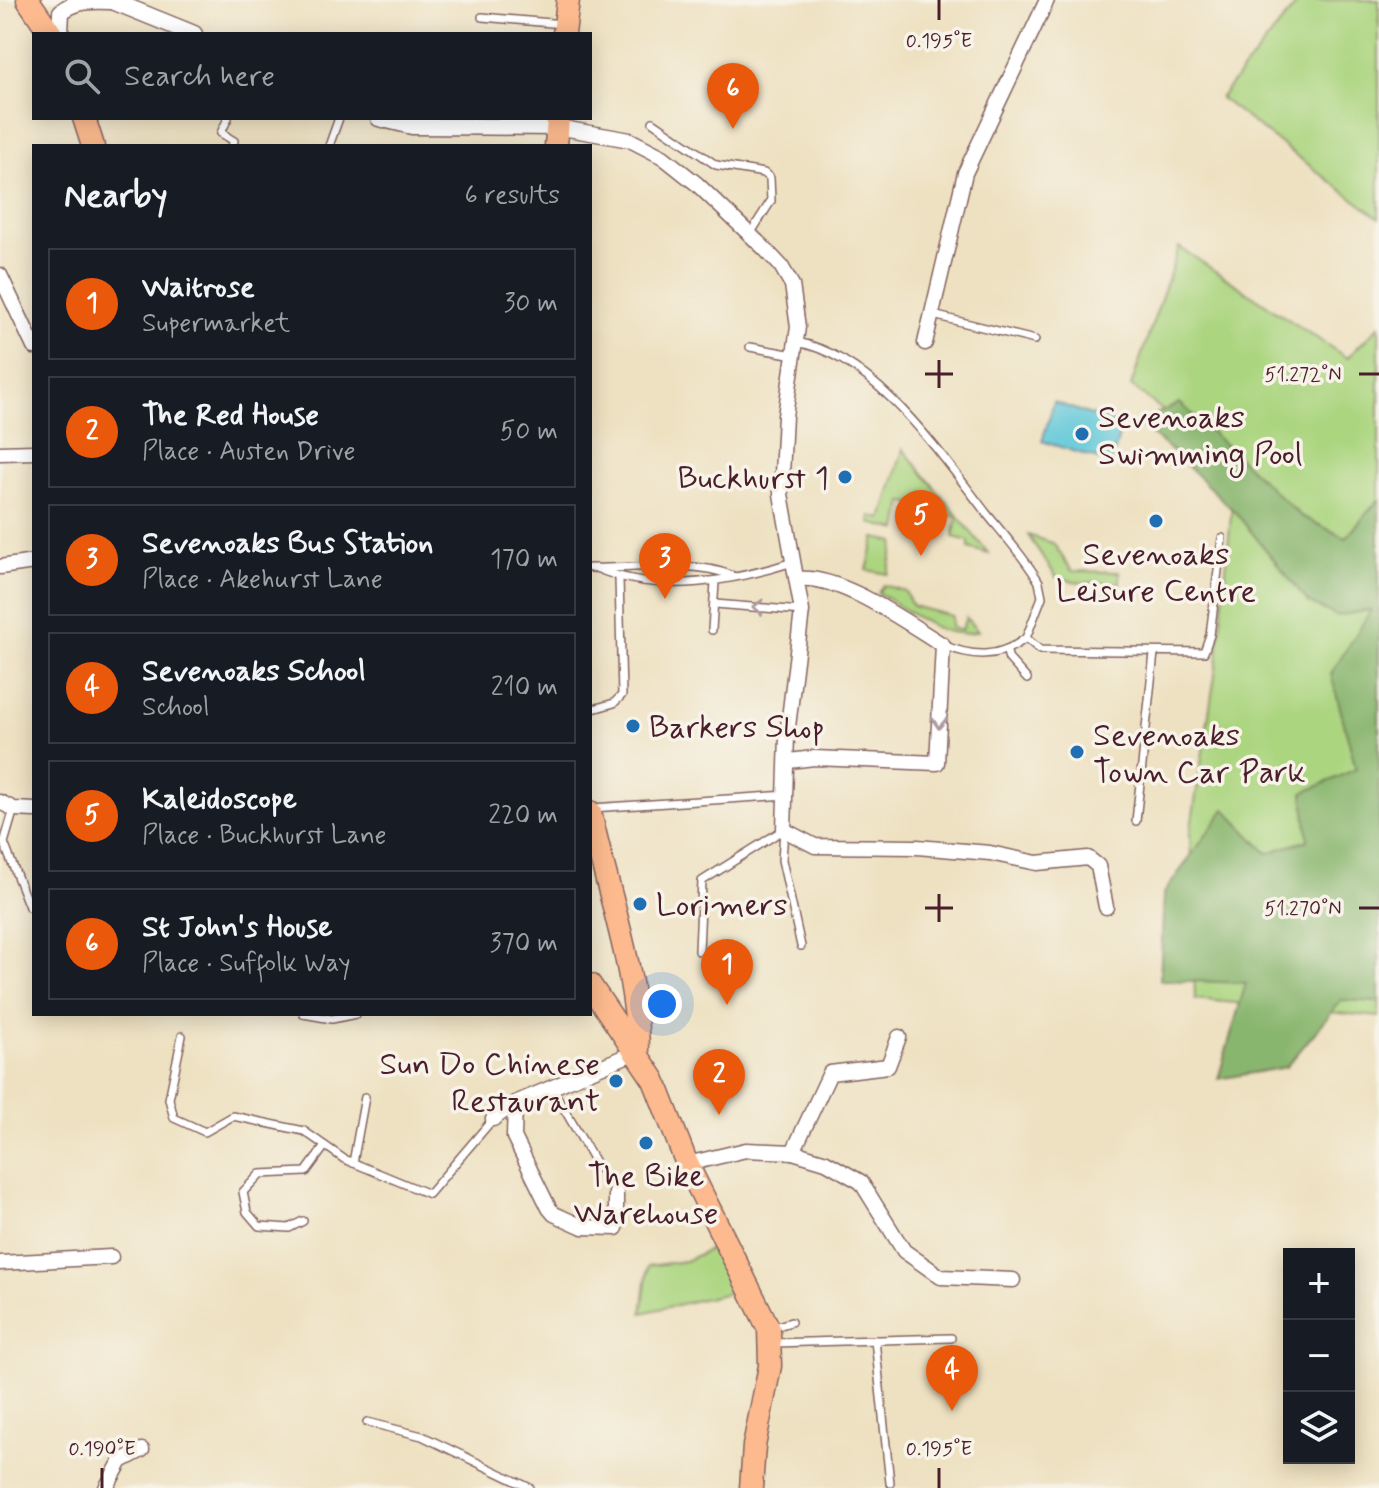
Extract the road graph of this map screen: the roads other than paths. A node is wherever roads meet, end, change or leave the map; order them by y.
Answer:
1 (28, 0) edge
2 (110, 0) edge
3 (568, 0) edge
4 (1047, 0) edge
5 (482, 17) dead end
6 (565, 29) edge
7 (50, 32) edge
8 (60, 32) edge
9 (189, 32) edge
10 (85, 120) edge
11 (227, 120) edge
12 (338, 120) edge
13 (387, 120) edge
14 (653, 122) dead end
15 (557, 130) edge
16 (92, 144) edge
17 (233, 144) edge
18 (330, 144) edge
19 (750, 234) junction
20 (0, 275) edge
21 (931, 314) junction
22 (1035, 340) dead end
23 (32, 343) edge
24 (925, 343) dead end
25 (750, 347) dead end
26 (795, 349) junction
27 (32, 452) edge
28 (0, 453) edge
29 (1222, 538) dead end
30 (32, 562) edge
31 (794, 562) junction
32 (0, 567) edge
33 (593, 568) edge
34 (733, 576) junction
35 (619, 578) junction
36 (798, 579) junction
37 (715, 582) junction
38 (715, 604) junction
39 (802, 611) junction
40 (712, 630) dead end
41 (1026, 638) junction
42 (943, 645) junction
43 (1006, 649) junction
44 (1154, 653) junction
45 (1027, 679) dead end
46 (592, 709) edge
47 (789, 761) junction
48 (787, 795) junction
49 (7, 805) edge
50 (32, 810) edge
51 (592, 810) edge
52 (592, 818) edge
53 (1136, 821) dead end
54 (784, 830) junction
55 (29, 907) dead end
56 (1106, 907) dead end
57 (801, 946) dead end
58 (699, 951) dead end
59 (592, 988) edge
60 (632, 988) junction
61 (603, 1005) junction
62 (315, 1016) edge
63 (346, 1016) edge
64 (182, 1036) dead end
65 (899, 1037) dead end
66 (638, 1051) junction
67 (552, 1088) junction
68 (365, 1097) dead end
69 (515, 1103) junction
70 (493, 1119) joint
71 (325, 1146) junction
72 (793, 1152) junction
73 (353, 1163) junction
74 (687, 1164) junction
75 (599, 1169) dead end
76 (616, 1193) dead end
77 (303, 1221) dead end
78 (111, 1256) dead end
79 (0, 1263) edge
80 (1013, 1280) dead end
81 (791, 1322) dead end
82 (770, 1336) junction
83 (951, 1338) dead end
84 (875, 1340) junction
85 (367, 1422) dead end
86 (142, 1450) dead end
87 (890, 1483) dead end
88 (106, 1488) edge
89 (530, 1488) edge
90 (751, 1488) edge

1 - 7 main road
2 - 8 street
2 - 9 street
3 - 6 main road
4 - 21 street
5 - 6 lane
10 - 16 main road
11 - 17 lane
12 - 18 lane
13 - 15 street
14 - 19 lane
15 - 19 street
19 - 26 street
20 - 23 street
21 - 22 lane
21 - 24 street
25 - 26 lane
26 - 31 street
26 - 41 lane
27 - 28 street
29 - 44 lane
30 - 32 street
31 - 34 lane
31 - 36 street
33 - 34 lane
33 - 35 lane
34 - 37 lane
35 - 37 lane
35 - 46 lane
36 - 39 street
36 - 42 street
37 - 38 lane
39 -> 38 lane
38 - 40 lane
39 - 47 street
41 - 43 lane
41 - 44 lane
42 - 43 lane
42 -> 47 street
43 - 45 lane
44 - 53 lane
47 - 48 street
48 - 51 lane
48 - 54 street
49 - 50 street
49 - 55 lane
52 - 60 main road
54 - 56 street
54 - 57 lane
54 - 58 lane
59 - 61 main road
60 - 61 main road
60 - 66 main road
61 - 66 main road
62 - 63 lane
64 - 71 lane
65 - 72 street
66 - 67 street
66 - 74 main road
67 - 69 street
67 - 75 lane
68 - 73 lane
69 - 70 street
69 - 76 street
70 - 73 lane
71 - 73 lane
71 - 77 lane
72 - 74 street
72 - 80 street
74 - 82 main road
78 - 79 street
81 - 82 lane
82 - 84 lane
82 - 90 main road
83 - 84 lane
84 - 87 lane
85 - 89 lane
86 - 88 street

